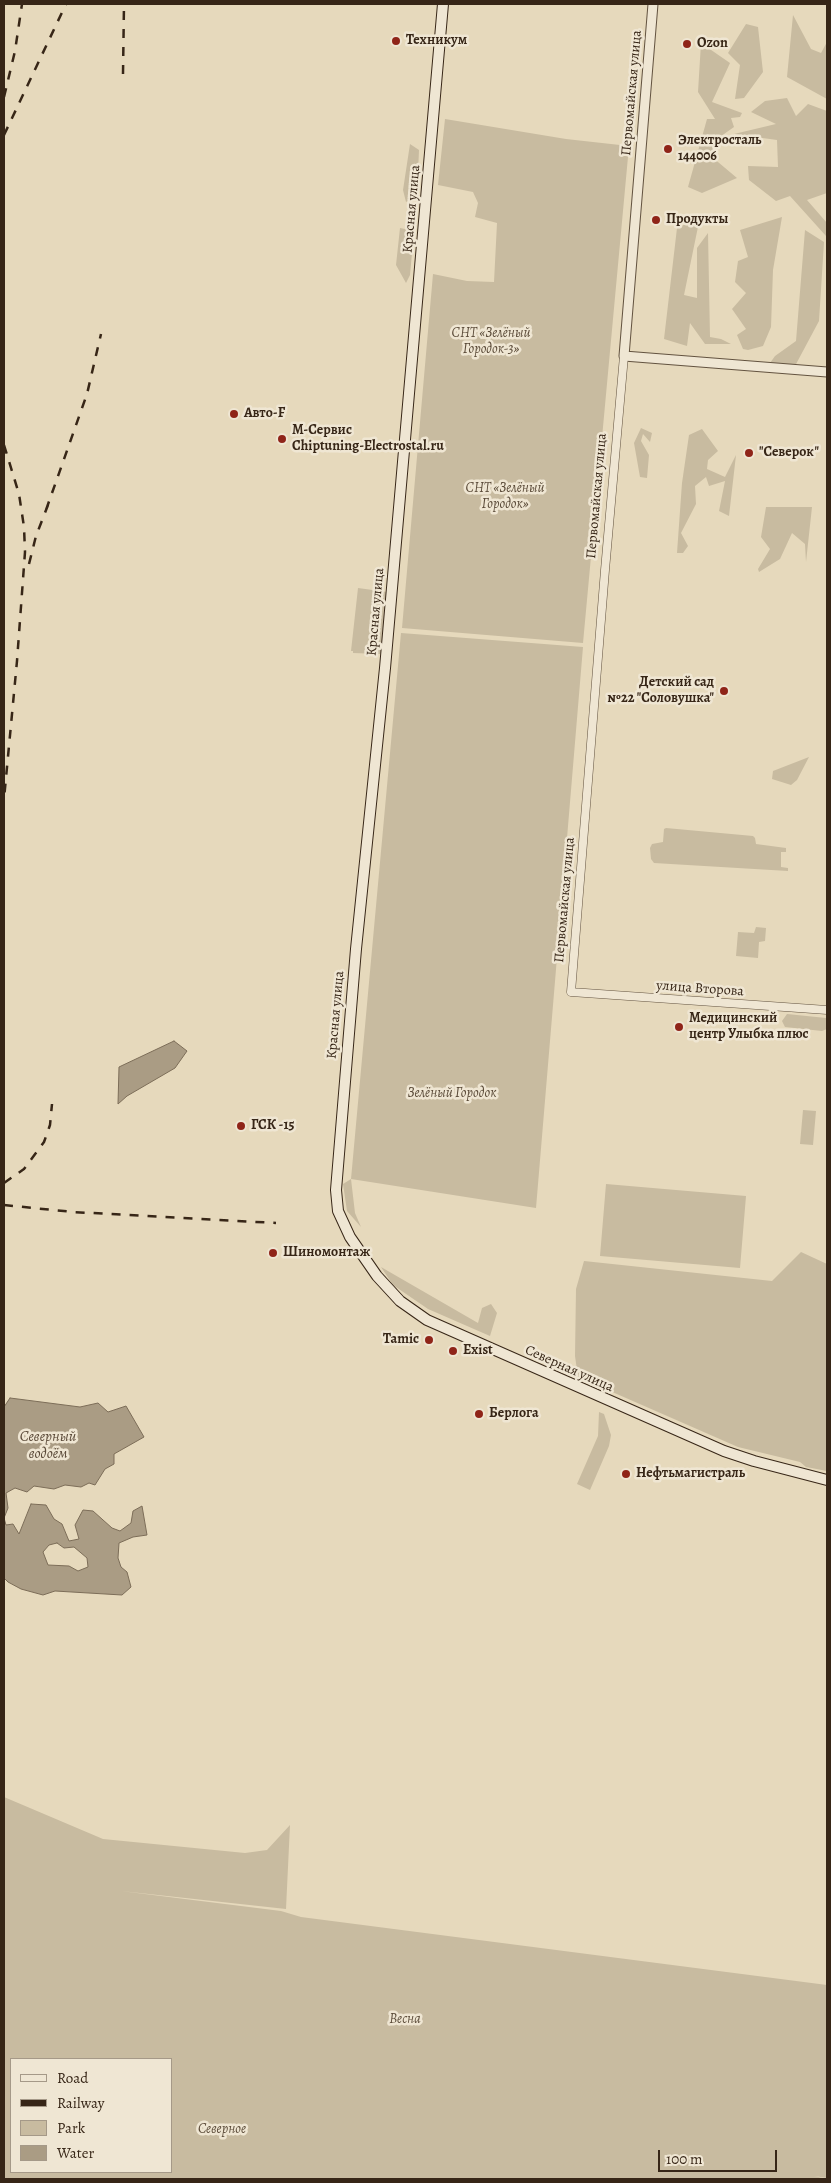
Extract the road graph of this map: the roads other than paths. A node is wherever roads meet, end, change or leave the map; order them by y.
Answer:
1 (443, 4) edge
2 (653, 4) edge
3 (624, 356) junction
4 (827, 372) edge
5 (571, 992) joint
6 (827, 1010) edge
7 (342, 1222) joint
8 (827, 1480) edge

1 - 7 main road, Красная улица
2 - 3 street, Первомайская улица
3 - 4 street
3 - 5 street, Первомайская улица
5 - 6 street, улица Второва
7 - 8 main road, Северная улица

